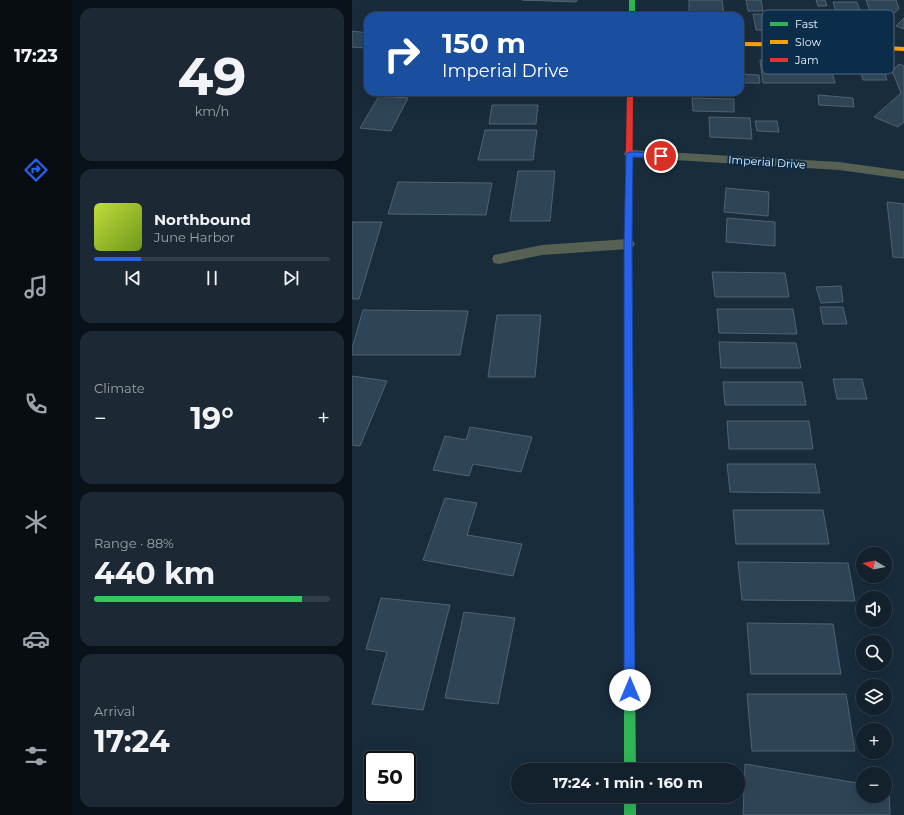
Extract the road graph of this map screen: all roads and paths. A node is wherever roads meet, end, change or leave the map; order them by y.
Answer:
1 (632, 0) edge
2 (632, 12) edge
3 (744, 44) edge
4 (762, 44) edge
5 (894, 48) edge
6 (904, 48) edge
7 (630, 96) edge
8 (630, 154) junction
9 (904, 175) edge
10 (628, 244) junction
11 (499, 259) dead end
12 (630, 763) edge
13 (630, 803) edge
14 (630, 815) edge

1 - 2 main road
3 - 4 main road
5 - 6 main road
7 - 8 main road
8 - 9 lane, Imperial Drive
8 - 10 main road
10 - 11 lane
10 - 12 main road
13 - 14 main road

